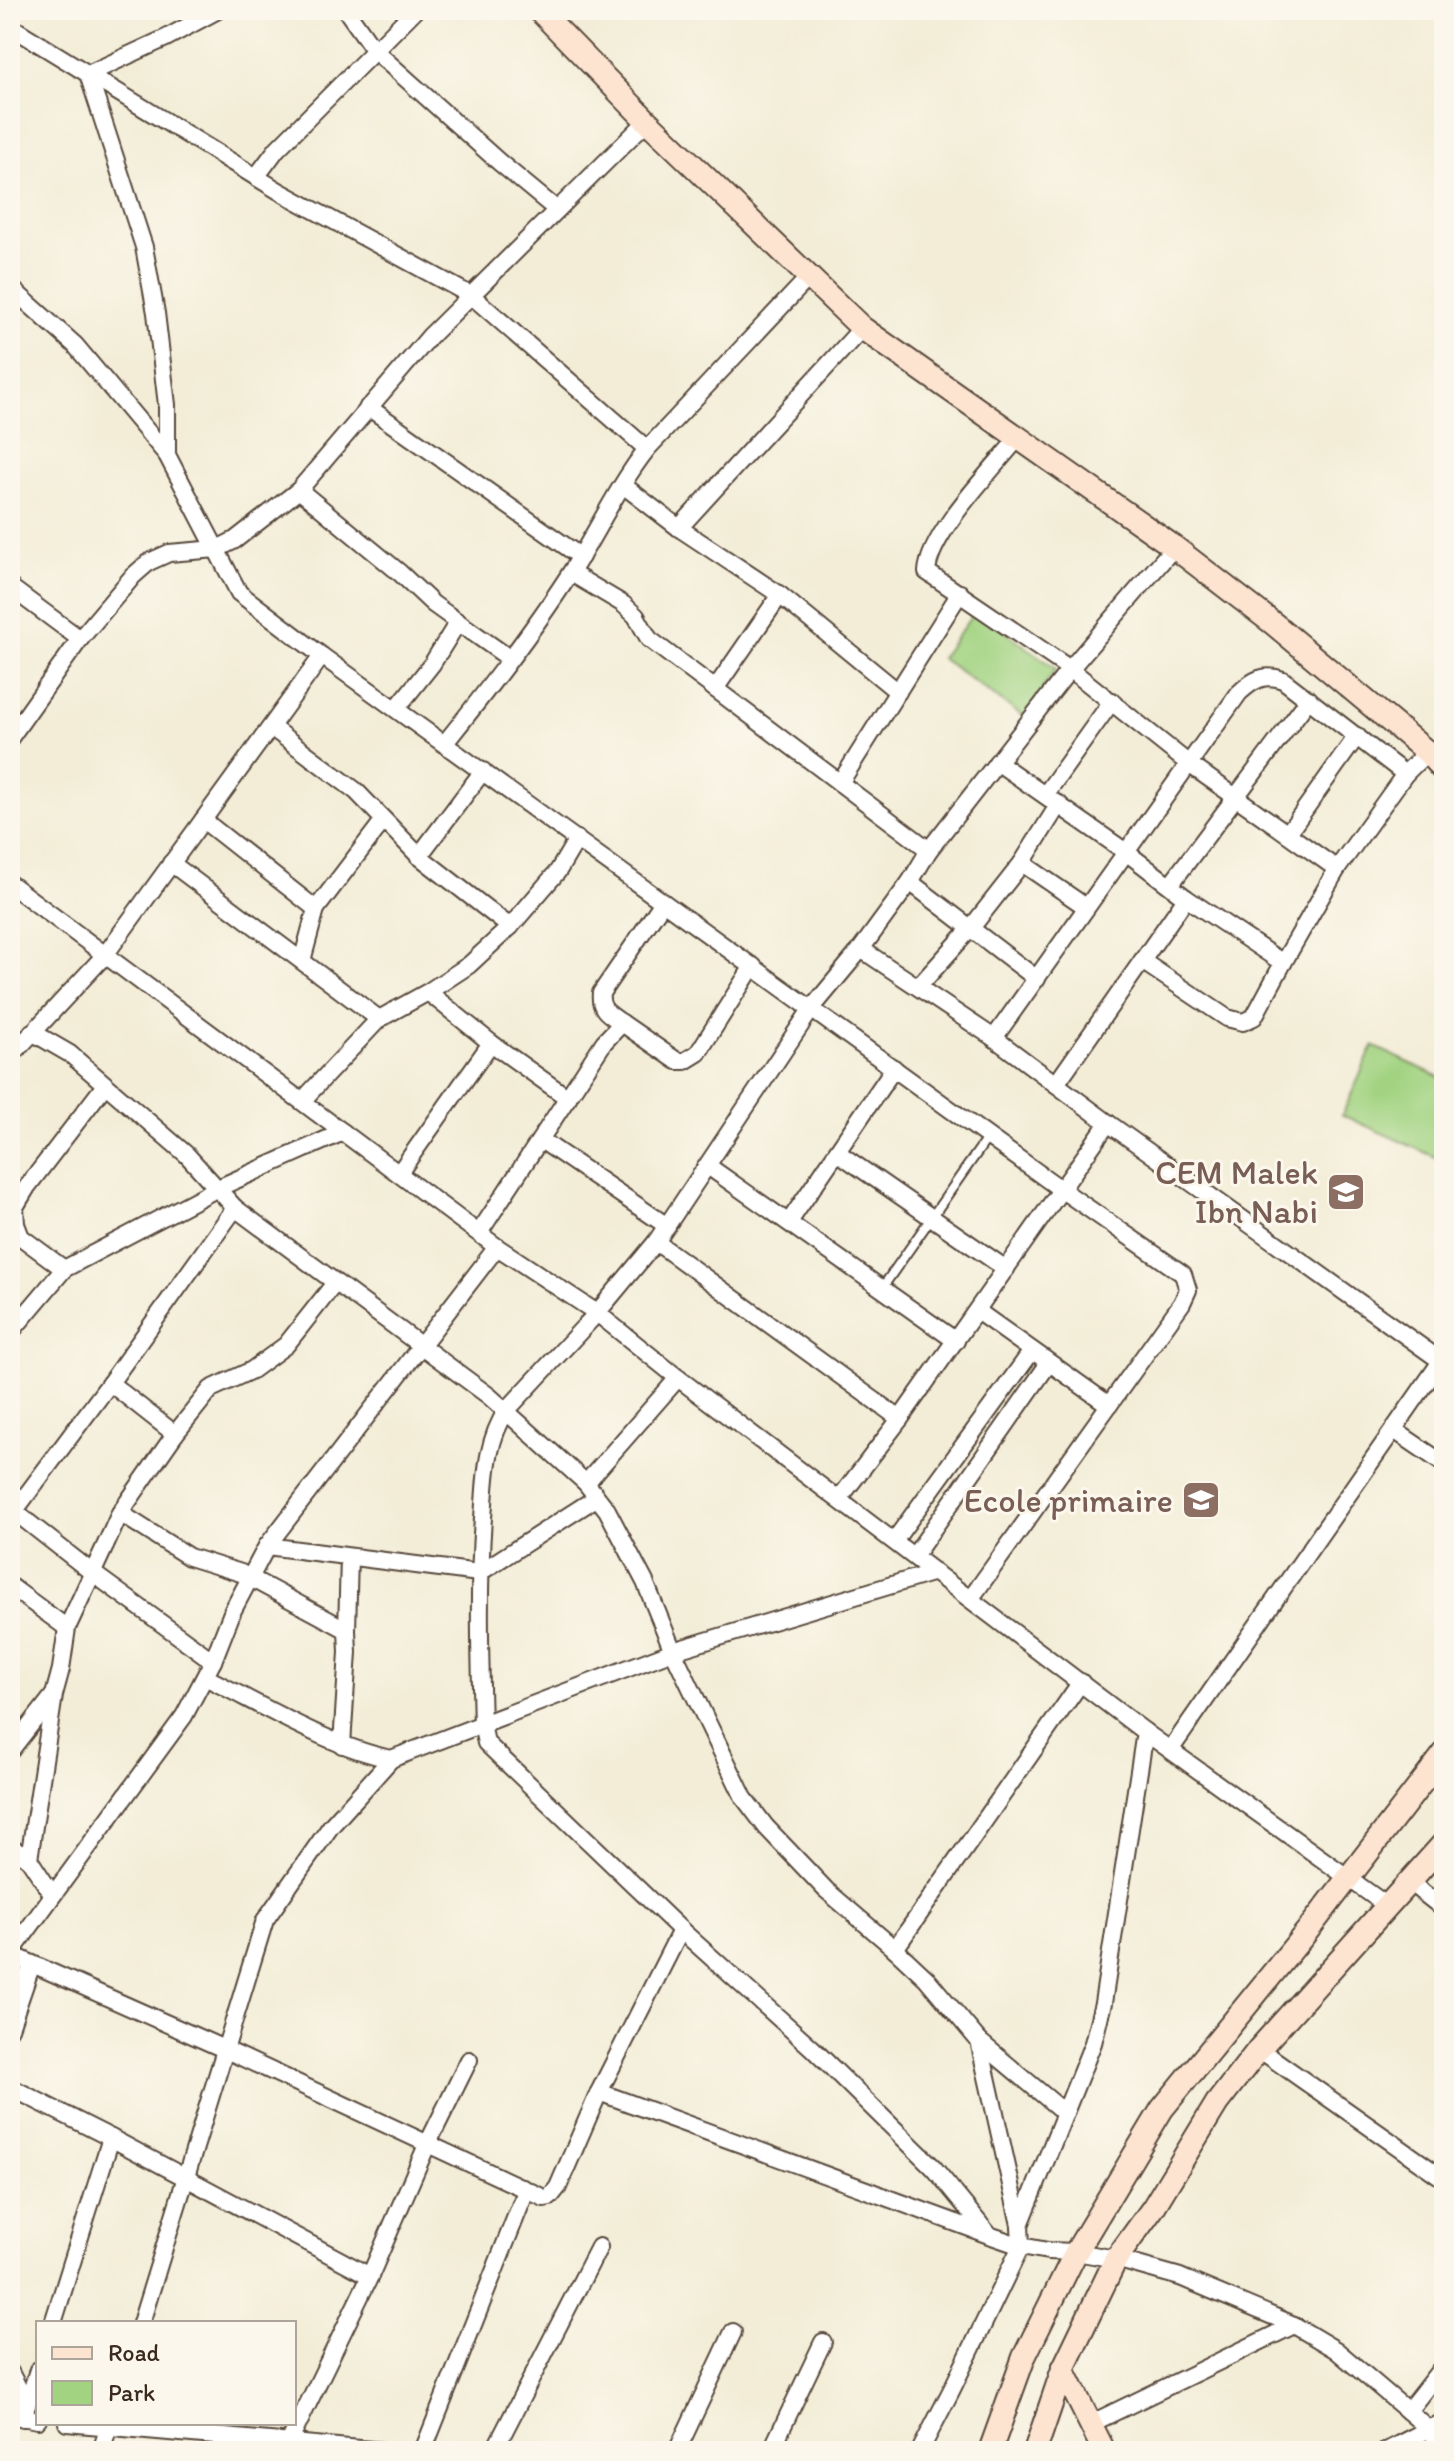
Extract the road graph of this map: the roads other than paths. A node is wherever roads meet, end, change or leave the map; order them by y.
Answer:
1 (218, 10) edge
2 (346, 10) edge
3 (415, 10) edge
4 (539, 10) edge
5 (10, 26) edge
6 (375, 51) junction
7 (88, 74) junction
8 (647, 121) junction
9 (256, 177) junction
10 (557, 210) junction
11 (809, 277) junction
12 (10, 287) edge
13 (472, 296) junction
14 (862, 328) junction
15 (368, 407) junction
16 (1018, 438) junction
17 (647, 449) junction
18 (167, 455) junction
19 (623, 485) junction
20 (299, 490) junction
21 (679, 528) junction
22 (1174, 547) junction
23 (217, 549) junction
24 (581, 557) junction
25 (571, 573) junction
26 (10, 587) edge
27 (960, 593) junction
28 (780, 595) junction
29 (458, 622) junction
30 (80, 639) junction
31 (322, 656) junction
32 (509, 658) junction
33 (1070, 669) junction
34 (715, 689) junction
35 (898, 692) junction
36 (1309, 699) junction
37 (1112, 701) junction
38 (397, 708) junction
39 (271, 727) junction
40 (10, 736) edge
41 (1357, 736) junction
42 (445, 743) junction
43 (1427, 752) junction
44 (997, 762) junction
45 (1189, 764) junction
46 (483, 771) junction
47 (1444, 771) edge
48 (1405, 774) junction
49 (840, 783) junction
50 (1236, 797) junction
51 (1052, 799) junction
52 (203, 820) junction
53 (383, 821) junction
54 (1288, 833) junction
55 (577, 839) junction
56 (929, 850) junction
57 (1126, 852) junction
58 (419, 856) junction
59 (171, 863) junction
60 (1022, 863) junction
61 (1337, 869) junction
62 (910, 882) junction
63 (10, 884) edge
64 (1170, 885) junction
65 (1186, 898) junction
66 (663, 902) junction
67 (1086, 907) junction
68 (316, 909) junction
69 (510, 927) junction
70 (971, 928) junction
71 (861, 949) junction
72 (105, 955) junction
73 (302, 961) junction
74 (1142, 961) junction
75 (1283, 963) junction
76 (753, 966) junction
77 (1037, 979) junction
78 (919, 986) junction
79 (428, 992) junction
80 (812, 1008) junction
81 (379, 1019) junction
82 (622, 1023) junction
83 (32, 1032) junction
84 (994, 1038) junction
85 (491, 1043) junction
86 (10, 1057) edge
87 (894, 1068) junction
88 (1056, 1084) junction
89 (105, 1085) junction
90 (568, 1098) junction
91 (302, 1101) junction
92 (1108, 1123) junction
93 (343, 1132) junction
94 (988, 1137) junction
95 (541, 1140) junction
96 (837, 1152) junction
97 (708, 1166) junction
98 (399, 1173) junction
99 (218, 1188) junction
100 (1062, 1190) junction
101 (235, 1208) junction
102 (932, 1217) junction
103 (789, 1222) junction
104 (667, 1226) junction
105 (479, 1233) junction
106 (656, 1242) junction
107 (497, 1247) junction
108 (64, 1269) junction
109 (1006, 1269) junction
110 (335, 1283) junction
111 (882, 1288) junction
112 (977, 1311) junction
113 (597, 1313) junction
114 (10, 1333) edge
115 (956, 1341) junction
116 (420, 1346) junction
117 (1032, 1351) junction
118 (1443, 1361) edge
119 (1049, 1363) junction
120 (678, 1378) junction
121 (110, 1383) junction
122 (1109, 1405) junction
123 (507, 1410) junction
124 (900, 1419) junction
125 (1394, 1430) junction
126 (175, 1434) junction
127 (1444, 1464) edge
128 (586, 1483) junction
129 (596, 1498) junction
130 (839, 1499) junction
131 (11, 1512) edge
132 (120, 1513) junction
133 (894, 1541) junction
134 (267, 1546) junction
135 (914, 1556) junction
136 (349, 1557) junction
137 (935, 1572) junction
138 (479, 1573) junction
139 (94, 1574) junction
140 (250, 1578) junction
141 (10, 1586) edge
142 (971, 1598) junction
143 (67, 1628) junction
144 (347, 1630) junction
145 (673, 1651) junction
146 (213, 1661) junction
147 (205, 1677) junction
148 (1081, 1682) junction
149 (54, 1695) junction
150 (482, 1724) junction
151 (1145, 1732) junction
152 (342, 1745) junction
153 (1171, 1749) junction
154 (10, 1751) edge
155 (1444, 1754) edge
156 (391, 1759) junction
157 (1444, 1843) edge
158 (10, 1846) edge
159 (29, 1859) junction
160 (1349, 1877) junction
161 (1408, 1881) junction
162 (52, 1894) junction
163 (1386, 1905) junction
164 (1444, 1909) edge
165 (681, 1930) junction
166 (895, 1949) junction
167 (10, 1954) edge
168 (32, 1964) junction
169 (10, 2028) edge
170 (979, 2041) junction
171 (224, 2049) junction
172 (1259, 2049) junction
173 (469, 2060) dead end
174 (10, 2087) edge
175 (599, 2092) junction
176 (1065, 2113) junction
177 (111, 2138) junction
178 (427, 2145) junction
179 (186, 2179) junction
180 (1444, 2179) edge
181 (526, 2191) junction
182 (1020, 2225) junction
183 (989, 2235) junction
184 (1021, 2246) junction
185 (599, 2247) dead end
186 (1076, 2252) junction
187 (1116, 2259) junction
188 (370, 2276) junction
189 (54, 2321) edge
190 (142, 2321) edge
191 (1294, 2325) junction
192 (733, 2332) dead end
193 (823, 2342) dead end
194 (1444, 2365) edge
195 (1063, 2369) junction
196 (10, 2372) edge
197 (36, 2377) edge
198 (1408, 2411) junction
199 (25, 2415) edge
200 (1090, 2424) junction
201 (110, 2425) edge
202 (1437, 2425) edge
203 (287, 2446) edge
204 (101, 2451) edge
205 (383, 2451) edge
206 (423, 2451) edge
207 (494, 2451) edge
208 (677, 2451) edge
209 (771, 2451) edge
210 (920, 2451) edge
211 (990, 2451) edge
212 (1035, 2451) edge
213 (1104, 2451) edge
214 (1386, 2451) edge
215 (1443, 2451) edge

1 - 7 street
2 - 6 street
3 - 6 street
4 - 8 main road
5 - 7 street
6 - 9 street
6 - 10 street
7 - 9 street
7 - 18 street
8 - 10 street
8 - 11 main road
9 - 13 street
10 - 13 street
11 - 14 main road
11 - 17 street
12 - 18 street
13 - 15 street
13 - 17 street
14 - 16 main road
14 - 21 street
15 - 20 street
15 - 24 street
16 - 22 main road
16 - 27 street
17 - 19 street
18 - 23 street
19 - 21 street
19 - 24 street
20 - 23 street
20 - 29 street
21 - 28 street
22 - 33 street
22 - 43 main road
23 - 30 street
23 - 31 street
24 - 25 street
25 - 32 street
25 - 34 street
26 - 30 street
27 - 33 street
27 - 35 street
28 - 34 street
28 - 35 street
29 - 32 street
29 - 38 street
30 - 40 street
31 - 38 street
31 - 39 street
32 - 42 street
33 - 37 street
33 - 44 street
34 - 49 street
35 - 49 street
36 - 41 street
36 - 45 street
36 - 50 street
37 - 45 street
37 - 51 street
38 - 42 street
39 - 52 street
39 - 53 street
41 - 48 street
41 - 54 street
42 - 46 street
43 - 47 main road
43 - 48 street
44 - 51 street
44 - 56 street
45 - 50 street
45 - 57 street
46 - 55 street
46 - 58 street
48 - 61 street
49 - 56 street
50 - 54 street
50 - 64 street
51 - 57 street
51 - 60 street
52 - 59 street
52 - 68 street
53 - 58 street
53 - 68 street
54 - 61 street
55 - 66 street
55 - 69 street
56 - 62 street
57 - 64 street
57 - 67 street
58 - 69 street
59 - 72 street
59 - 73 street
60 - 67 street
60 - 70 street
61 - 75 street
62 - 70 street
62 - 71 street
63 - 72 street
64 - 65 street
65 - 74 street
65 - 75 street
66 - 76 street
66 - 82 street
67 - 77 street
68 - 73 street
69 - 79 street
70 - 77 street
70 - 78 street
71 - 78 street
71 - 80 street
72 - 83 street
72 - 91 street
73 - 81 street
74 - 75 street
74 - 88 street
76 - 80 street
76 - 82 street
77 - 84 street
78 - 84 street
79 - 81 street
79 - 85 street
80 - 87 street
80 - 97 street
81 - 91 street
82 - 90 street
83 - 86 street
83 - 89 street
84 - 88 street
85 - 90 street
85 - 98 street
87 - 94 street
87 - 96 street
88 - 92 street
89 - 99 street
89 - 108 street
90 - 95 street
91 - 93 street
92 - 100 street
92 - 118 street
93 - 98 street
93 - 99 street
94 - 100 street
94 - 102 lane
95 - 104 street
95 - 105 street
96 - 102 street
96 - 103 street
97 - 103 street
97 - 104 street
98 - 105 street
99 - 101 street
99 - 108 street
100 - 109 street
100 - 122 street
101 - 110 street
101 - 121 street
102 - 109 street
102 - 111 lane
103 - 111 street
104 - 106 street
105 - 107 street
106 - 113 street
106 - 124 street
107 - 113 street
107 - 116 street
108 - 114 street
109 - 112 street
110 - 116 street
110 - 126 street
111 - 115 street
112 - 115 street
112 - 117 street
113 - 120 street
113 - 123 street
115 - 124 street
116 - 123 street
116 - 134 street
117 - 119 street
117 - 133 street
118 - 125 street
119 - 122 street
119 - 135 street
120 - 128 street
120 - 130 street
121 - 126 street
121 - 131 street
122 - 142 street
123 - 128 street
123 - 138 street
124 - 130 street
125 - 127 street
125 - 153 street
126 - 132 street
128 - 129 street
129 - 138 street
129 - 145 street
130 - 133 street
131 - 139 street
132 - 139 street
132 - 140 street
133 - 135 street
134 - 136 street
134 - 140 street
135 - 137 street
136 - 138 street
136 - 144 street
137 - 142 street
137 - 145 street
138 - 150 street
139 - 143 street
139 - 146 street
140 - 144 street
140 - 146 street
141 - 143 street
142 - 148 street
143 - 149 street
144 - 152 street
145 - 150 street
145 - 166 street
146 - 147 street
147 - 152 street
147 - 162 street
148 - 151 street
148 - 166 street
149 - 154 street
149 - 159 street
150 - 156 street
150 - 165 street
151 - 153 street
151 - 176 street
152 - 156 street
153 - 160 street
155 - 160 main road
156 - 171 street
157 - 161 main road
158 - 159 street
159 - 162 street
160 - 163 street
160 - 186 main road
161 - 163 main road
161 - 164 street
162 - 167 street
163 - 172 main road
165 - 175 street
165 - 183 street
166 - 170 street
167 - 168 street
168 - 169 street
168 - 171 street
170 - 176 street
170 - 182 street
171 - 178 street
171 - 179 street
172 - 180 street
172 - 187 main road
173 - 178 street
174 - 177 street
175 - 181 street
175 - 183 street
176 - 182 street
177 - 179 street
177 - 189 street
178 - 181 street
178 - 188 street
179 - 188 street
179 - 190 street
181 - 206 street
182 - 184 street
183 - 184 street
184 - 186 street
184 - 210 street
185 - 207 street
186 - 187 street
186 - 211 main road
187 - 191 street
187 - 195 main road
188 - 203 street
191 - 198 street
191 - 200 street
192 - 208 street
193 - 209 street
194 - 198 street
195 - 200 main road
195 - 212 main road
196 - 199 street
197 - 199 street
198 - 202 street
200 - 213 main road
201 - 203 street
201 - 204 street
202 - 214 street
202 - 215 street
203 - 205 street

